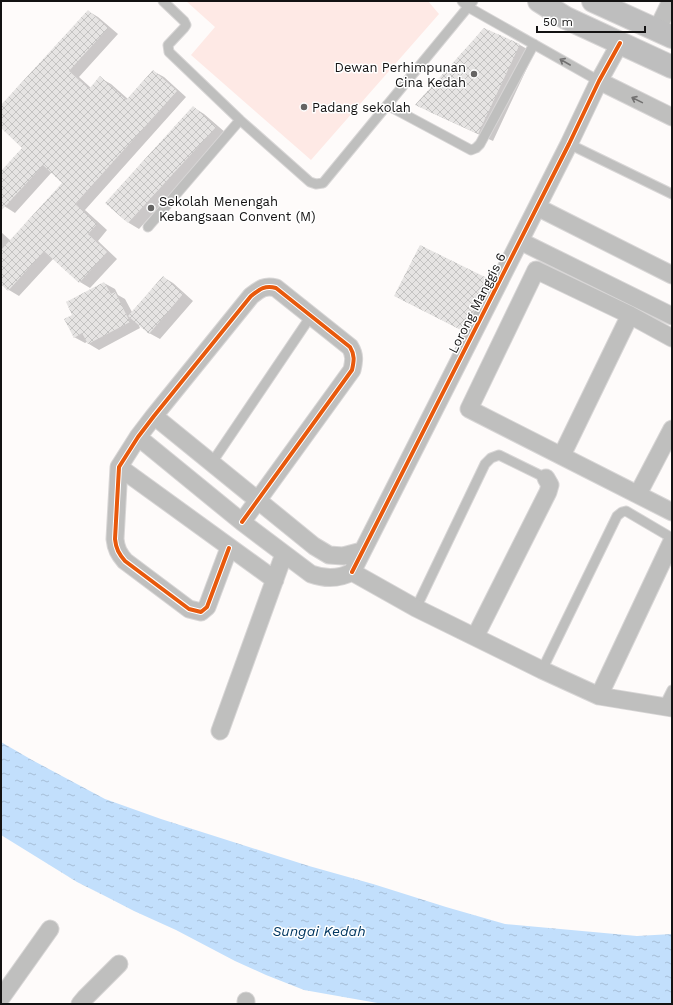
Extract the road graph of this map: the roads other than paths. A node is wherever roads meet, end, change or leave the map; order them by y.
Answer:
1 (163, 1) edge
2 (539, 1) edge
3 (594, 1) edge
4 (671, 1) edge
5 (468, 3) edge
6 (664, 33) edge
7 (620, 43) junction
8 (534, 44) junction
9 (672, 67) edge
10 (598, 81) junction
11 (387, 105) junction
12 (672, 117) edge
13 (240, 120) junction
14 (569, 144) junction
15 (672, 194) edge
16 (537, 207) junction
17 (148, 227) dead end
18 (520, 241) junction
19 (672, 275) edge
20 (311, 316) junction
21 (630, 316) junction
22 (672, 316) edge
23 (672, 338) edge
24 (154, 416) junction
25 (672, 429) edge
26 (138, 437) junction
27 (562, 455) junction
28 (211, 464) junction
29 (119, 467) junction
30 (546, 478) joint
31 (638, 494) junction
32 (258, 502) junction
33 (672, 512) edge
34 (242, 522) junction
35 (672, 538) edge
36 (672, 541) edge
37 (228, 548) junction
38 (362, 551) junction
39 (284, 554) junction
40 (352, 572) junction
41 (275, 580) junction
42 (416, 608) junction
43 (475, 637) junction
44 (542, 670) junction
45 (672, 690) edge
46 (599, 696) junction
47 (668, 707) edge
48 (220, 731) dead end
49 (50, 929) dead end
50 (119, 964) dead end
51 (1, 998) edge
52 (80, 1004) edge

1 - 13 lane
2 - 7 main road
3 - 6 main road
4 - 6 street
5 - 8 lane
5 - 11 lane
7 - 9 main road
7 - 10 street, Lorong Manggis 6
10 -> 8 lane
8 - 11 lane
12 -> 10 street
10 - 14 street, Lorong Manggis 6
11 - 13 lane
13 - 17 lane
14 - 15 lane
14 - 16 street, Lorong Manggis 6
16 - 18 street, Lorong Manggis 6
16 - 19 street
18 - 22 street
18 - 38 street, Lorong Manggis 6
20 - 24 street
20 - 28 lane
20 - 32 street
21 - 23 street
21 - 27 street
21 - 27 street
24 - 26 street
24 - 28 street
25 - 31 street
26 - 29 street
26 - 34 street
27 - 31 street
28 - 32 street
29 - 37 street
29 - 37 street
30 - 42 lane
30 - 43 street
31 - 33 street
32 - 34 street
32 - 38 street
34 - 39 street
35 - 44 lane
36 - 46 street
37 - 41 street
38 - 40 street, Lorong Manggis 6
39 - 40 street
39 - 41 street
40 - 42 street
41 - 48 street
42 - 43 street
43 - 44 street
44 - 46 street
45 - 47 lane
46 - 47 street
49 - 51 street
50 - 52 street

